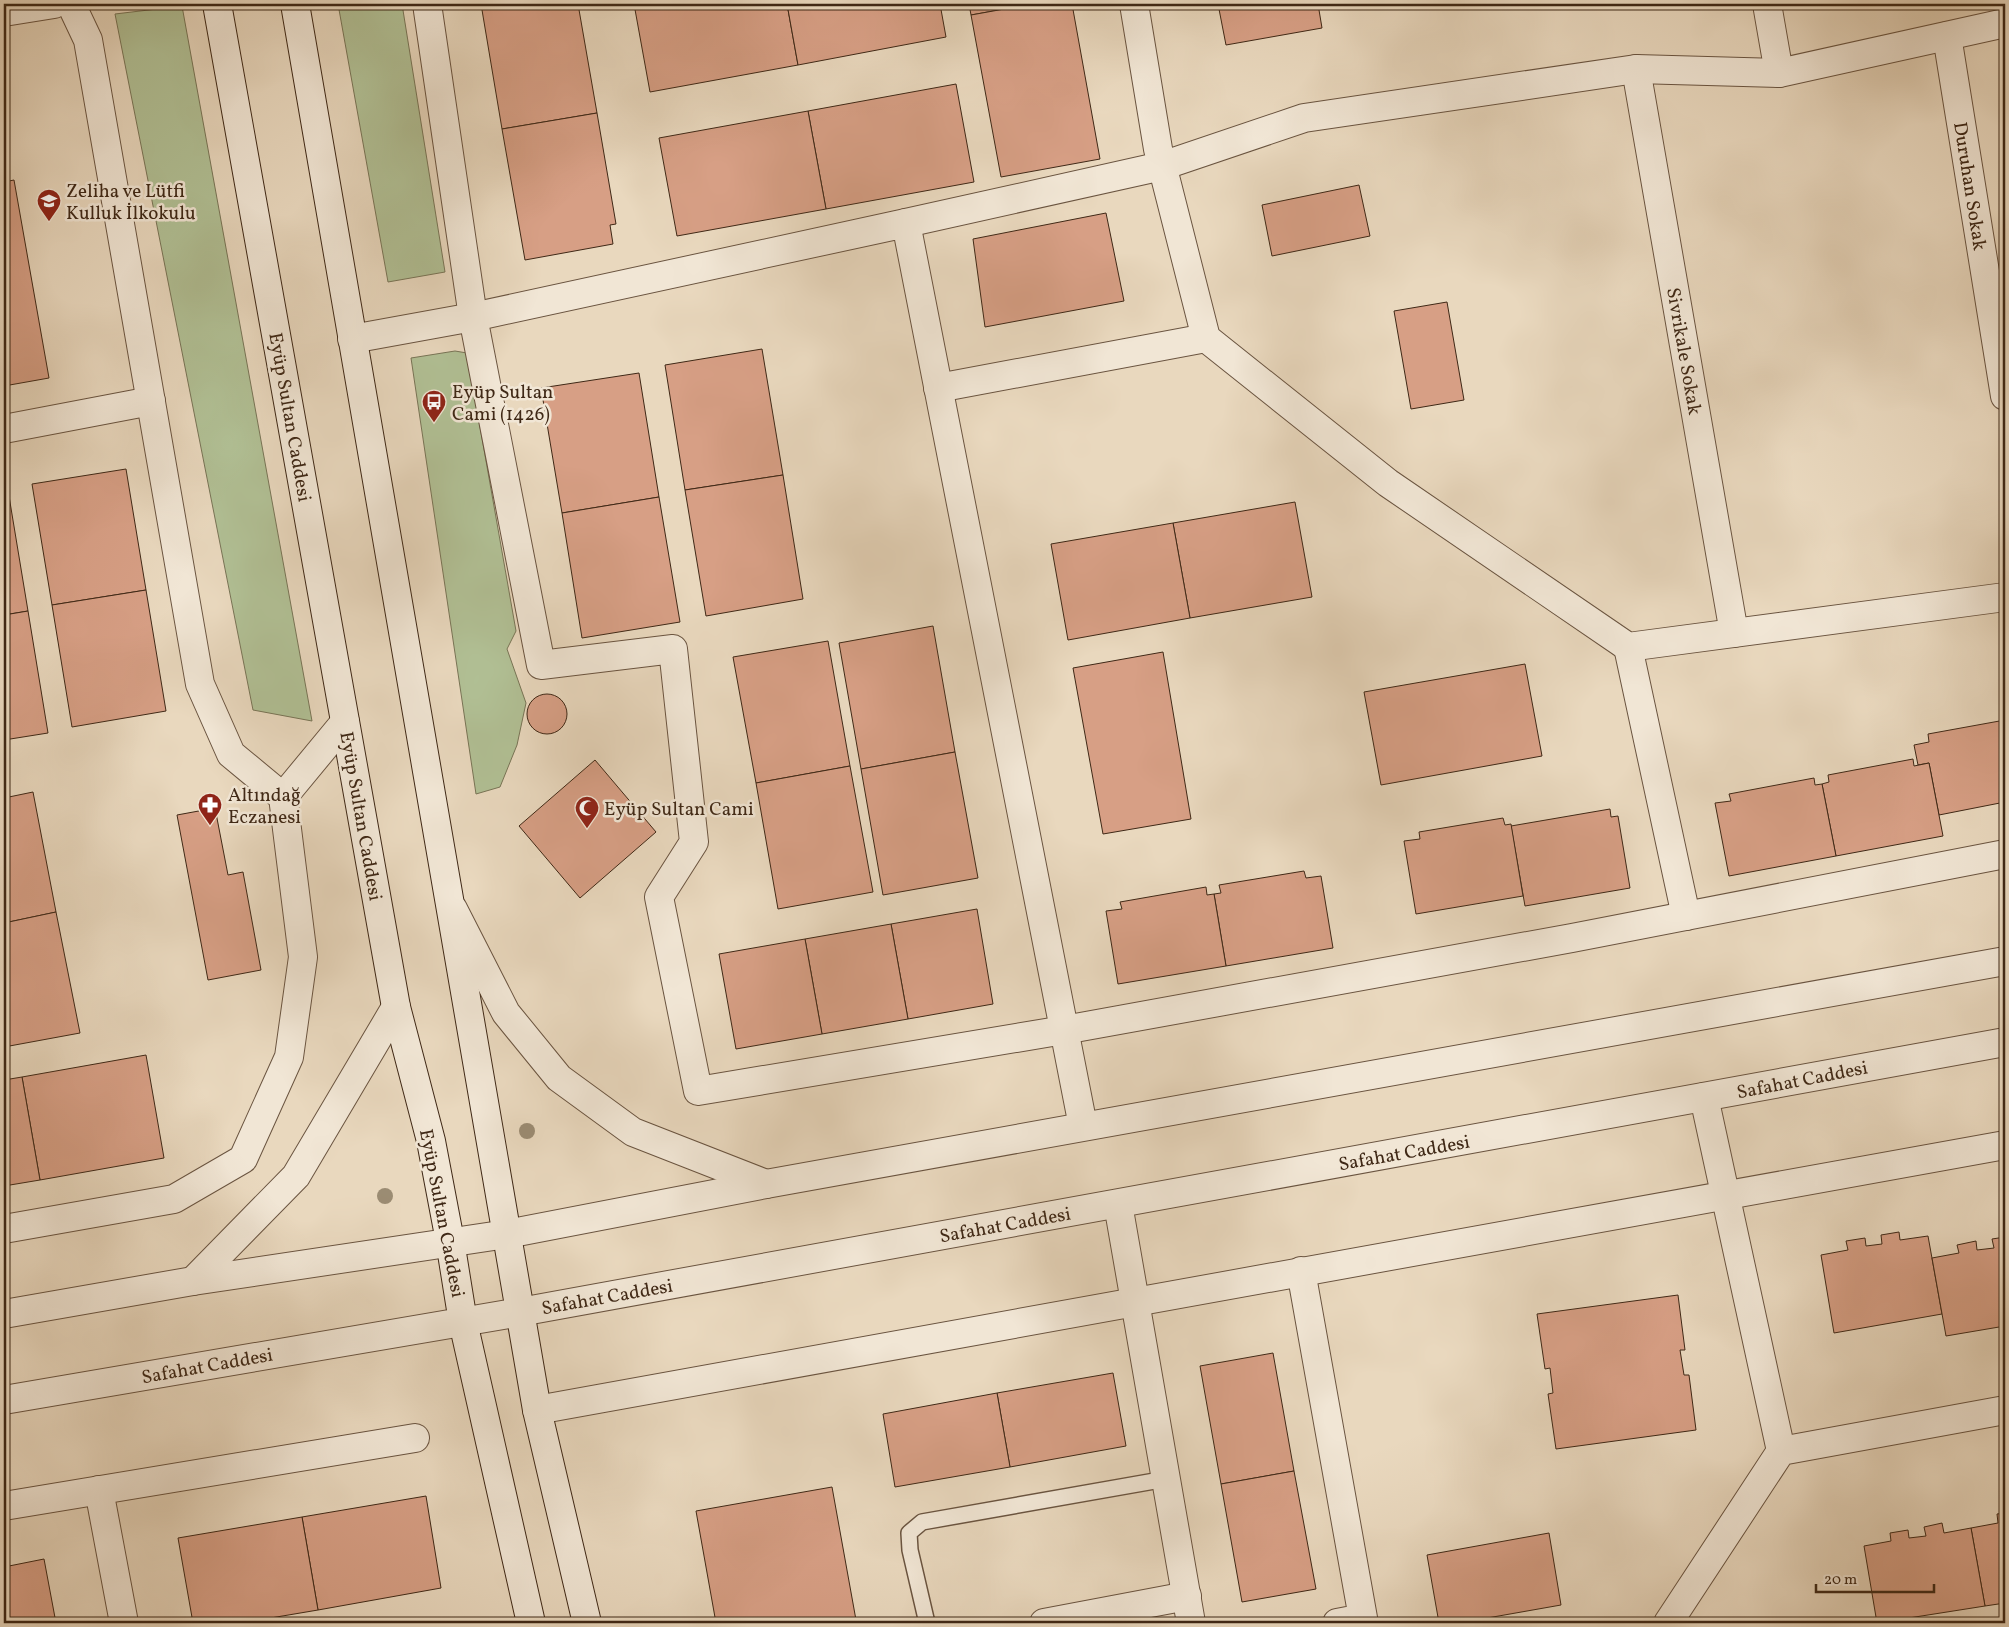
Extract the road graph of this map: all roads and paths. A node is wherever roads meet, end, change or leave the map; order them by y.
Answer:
1 (54, 4) edge
2 (71, 4) edge
3 (217, 4) edge
4 (295, 4) edge
5 (427, 4) edge
6 (1134, 4) edge
7 (1767, 4) edge
8 (4, 12) edge
9 (2005, 22) edge
10 (1947, 36) junction
11 (1636, 69) junction
12 (1778, 73) junction
13 (1162, 166) junction
14 (906, 223) junction
15 (473, 317) junction
16 (1206, 338) junction
17 (352, 339) junction
18 (938, 388) junction
19 (2005, 396) edge
20 (150, 400) junction
21 (4, 429) edge
22 (2005, 597) edge
23 (1734, 633) junction
24 (1628, 647) junction
25 (346, 722) junction
26 (283, 797) junction
27 (2005, 854) edge
28 (448, 898) junction
29 (1686, 916) junction
30 (2005, 961) edge
31 (396, 1007) junction
32 (1064, 1030) junction
33 (2005, 1042) edge
34 (1704, 1097) junction
35 (1083, 1126) junction
36 (2005, 1145) edge
37 (766, 1184) junction
38 (1725, 1194) junction
39 (1118, 1204) junction
40 (4, 1229) edge
41 (507, 1234) junction
42 (450, 1241) junction
43 (1301, 1271) junction
44 (193, 1281) junction
45 (1135, 1303) junction
46 (520, 1312) junction
47 (4, 1314) edge
48 (462, 1322) junction
49 (4, 1400) edge
50 (537, 1410) junction
51 (2005, 1410) edge
52 (415, 1438) dead end
53 (1781, 1451) junction
54 (1166, 1480) junction
55 (99, 1490) junction
56 (4, 1506) edge
57 (1187, 1596) junction
58 (124, 1623) edge
59 (531, 1623) edge
60 (587, 1623) edge
61 (927, 1623) edge
62 (1044, 1623) edge
63 (1192, 1623) edge
64 (1337, 1623) edge
65 (1668, 1623) edge

1 - 8 street
2 - 20 street
3 - 25 street, Eyüp Sultan Caddesi
4 - 17 street
5 - 15 street
6 - 13 street
7 - 12 street
9 - 10 street
10 - 12 street
10 - 19 street, Duruhan Sokak
11 - 12 street
11 - 13 street
11 - 23 street, Sivrikale Sokak
13 - 14 street
13 - 16 street
14 - 15 street
14 - 18 street
15 - 17 street
15 - 32 street
16 - 18 street
16 - 24 street
17 - 28 street
18 - 32 street
20 - 21 street
20 - 26 street
22 - 23 street
23 - 24 street
24 - 29 street
25 - 26 street
25 - 31 street, Eyüp Sultan Caddesi
26 - 40 street
27 - 29 street
28 - 37 street
28 - 41 street
29 - 32 street
30 - 35 street
31 - 42 street, Eyüp Sultan Caddesi
31 - 44 street
32 - 35 street
33 - 34 street, Safahat Caddesi
34 - 38 street
34 - 39 street, Safahat Caddesi
35 - 37 street
36 - 38 street
37 - 41 street
38 - 43 street
38 - 53 street
39 - 45 street
39 - 46 street, Safahat Caddesi
41 - 42 street
41 - 46 street
42 - 44 street
42 - 48 street, Eyüp Sultan Caddesi
43 - 45 street
43 - 64 street
44 - 47 street
45 - 50 street
45 - 54 street
46 - 48 street, Safahat Caddesi
46 - 50 street
48 - 49 street, Safahat Caddesi
48 - 59 street, Eyüp Sultan Caddesi
50 - 60 street
51 - 53 street
52 - 55 street
53 - 65 street
54 - 57 street
54 - 61 lane
55 - 56 street
55 - 58 street
57 - 62 street
57 - 63 street

